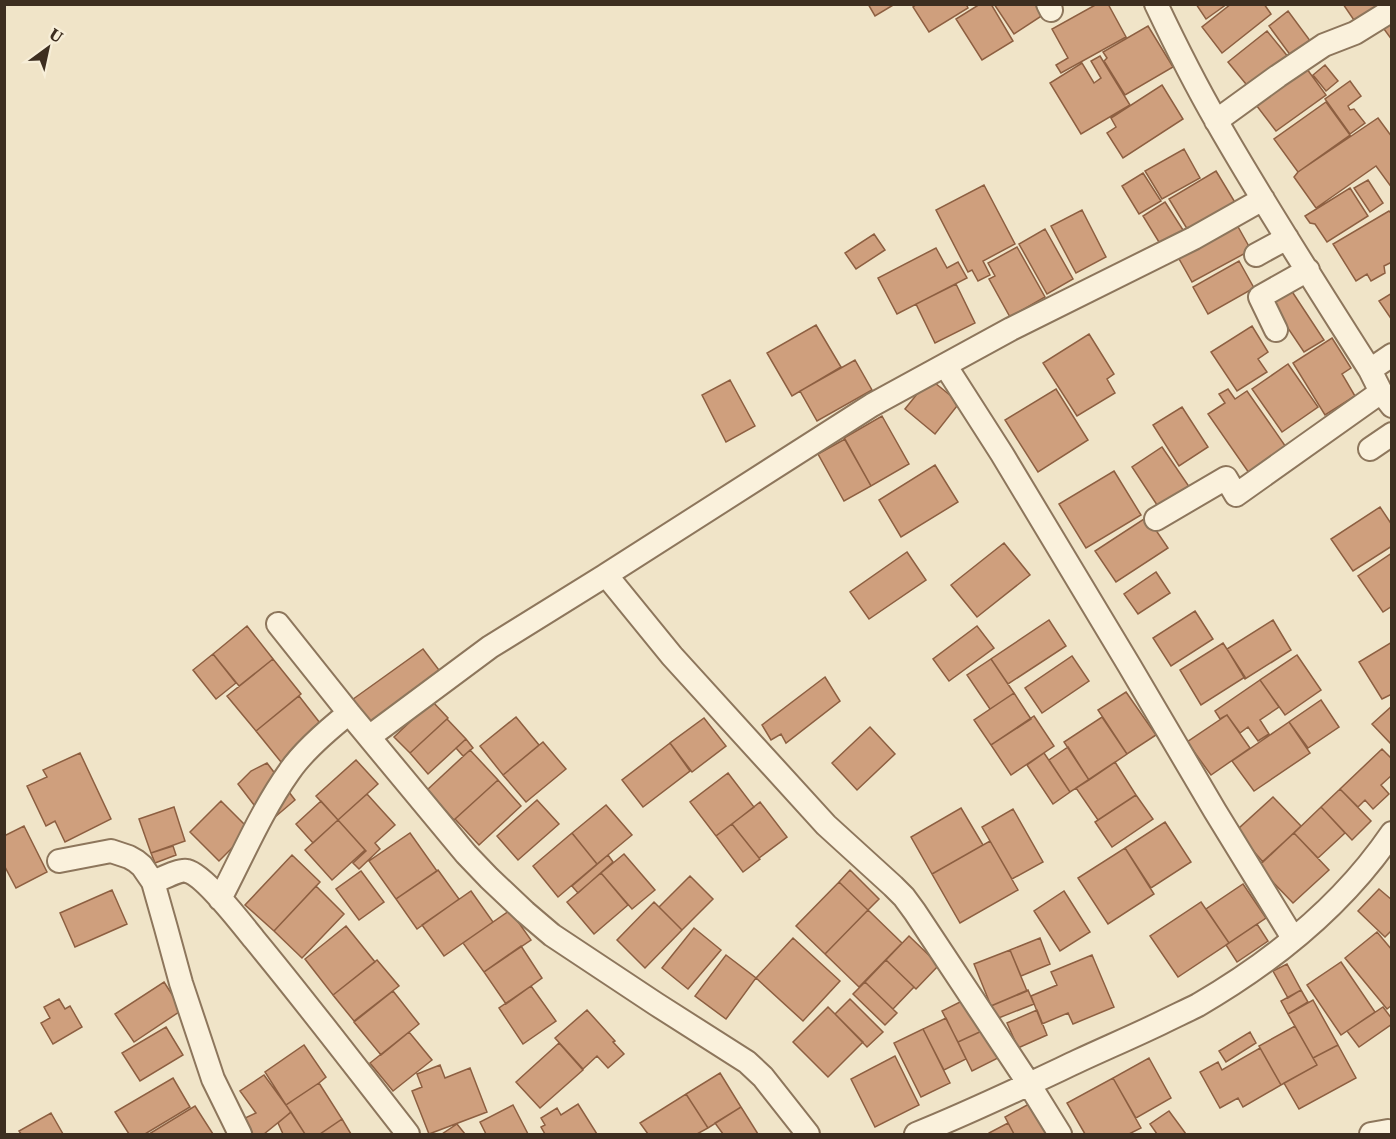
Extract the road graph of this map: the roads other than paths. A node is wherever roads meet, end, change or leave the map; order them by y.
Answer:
1 (1156, 4) edge
2 (1392, 10) edge
3 (1216, 121) junction
4 (1263, 200) junction
5 (1287, 238) junction
6 (1256, 255) dead end
7 (1308, 270) junction
8 (1276, 330) dead end
9 (1392, 355) edge
10 (945, 365) junction
11 (1370, 370) junction
12 (1386, 399) edge
13 (1392, 434) edge
14 (1370, 449) dead end
15 (1156, 519) dead end
16 (606, 574) junction
17 (278, 624) dead end
18 (349, 713) junction
19 (369, 737) junction
20 (1392, 833) edge
21 (59, 861) dead end
22 (153, 882) junction
23 (220, 899) junction
24 (1293, 939) junction
25 (1029, 1084) junction
26 (1392, 1132) edge
27 (240, 1134) edge
28 (408, 1134) edge
29 (808, 1134) edge
30 (916, 1134) edge
31 (1060, 1134) edge
32 (1371, 1134) edge

1 - 3 street
2 - 3 street
3 - 4 street
4 - 5 street
4 - 10 street
5 - 6 street
5 - 7 street
7 - 8 street
7 - 11 street
9 - 11 street
10 - 16 street
10 - 24 street
11 - 12 street
12 - 15 street
13 - 14 street
16 - 19 street
16 - 25 street
17 - 18 street
18 - 19 street
18 - 23 street
19 - 29 street
20 - 24 street
21 - 22 street
22 - 23 street
22 - 27 street
23 - 28 street
24 - 25 street
25 - 30 street
25 - 31 street
26 - 32 street

